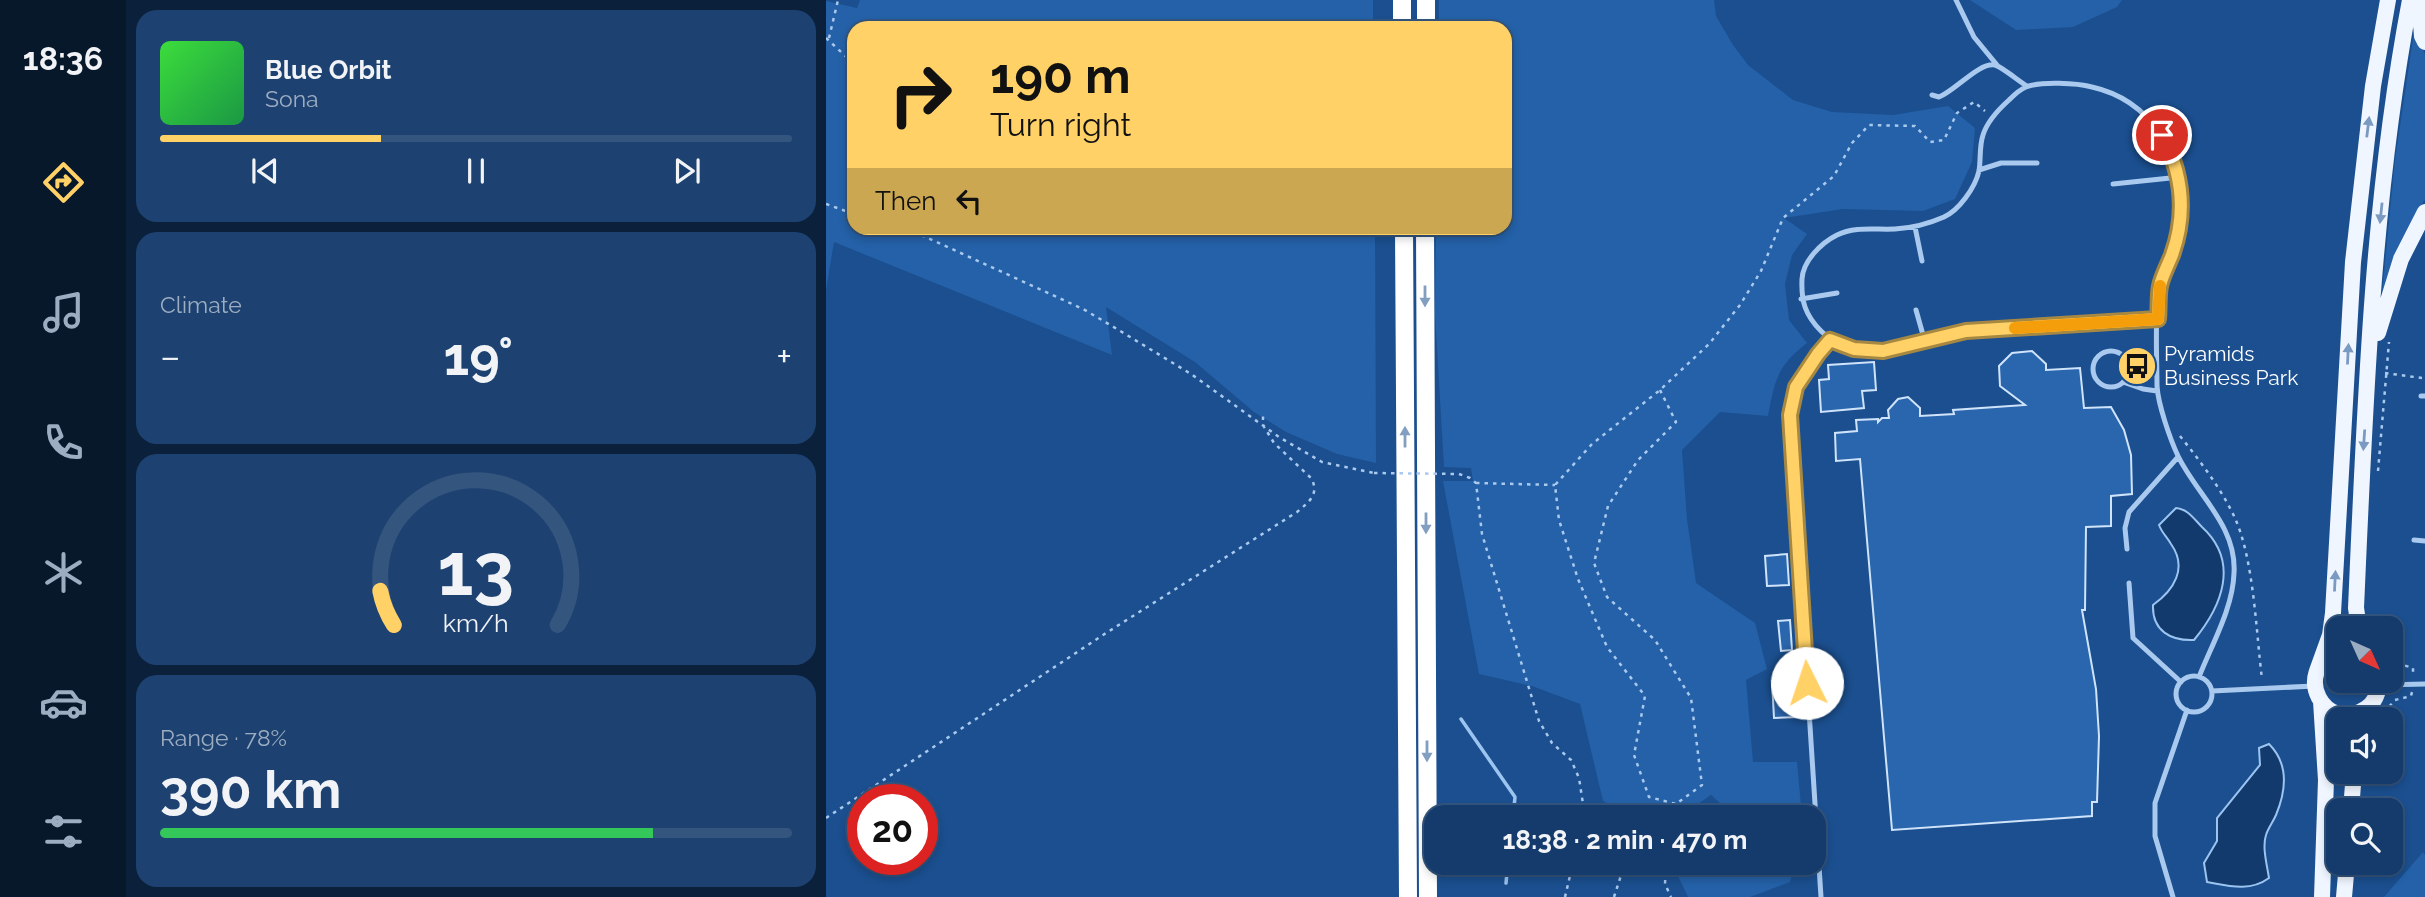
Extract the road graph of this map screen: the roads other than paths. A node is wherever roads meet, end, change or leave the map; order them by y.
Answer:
1 (1402, 0) edge
2 (1426, 0) edge
3 (1956, 0) edge
4 (2388, 0) edge
5 (2410, 0) edge
6 (2419, 0) edge
7 (1402, 21) edge
8 (1426, 21) edge
9 (2425, 42) edge
10 (1997, 65) junction
11 (2027, 86) junction
12 (1932, 95) dead end
13 (2037, 163) dead end
14 (1979, 170) junction
15 (2180, 177) junction
16 (2113, 184) dead end
17 (2425, 212) edge
18 (1915, 227) junction
19 (1404, 235) edge
20 (1425, 235) edge
21 (1922, 261) dead end
22 (1837, 293) dead end
23 (1801, 299) junction
24 (1916, 310) dead end
25 (2158, 319) junction
26 (1830, 340) junction
27 (1925, 342) junction
28 (2369, 372) junction
29 (2123, 382) junction
30 (2157, 391) junction
31 (2178, 457) junction
32 (1405, 485) junction
33 (2414, 540) dead end
34 (2425, 541) edge
35 (2127, 549) dead end
36 (2129, 583) dead end
37 (2358, 616) edge
38 (2326, 658) edge
39 (2199, 677) junction
40 (2180, 682) junction
41 (2403, 684) edge
42 (2425, 684) edge
43 (2317, 686) junction
44 (2212, 691) junction
45 (2332, 707) edge
46 (2187, 710) junction
47 (2346, 875) edge
48 (1396, 897) edge
49 (1408, 897) edge
50 (1428, 897) edge
51 (1821, 897) edge
52 (2172, 897) edge
53 (2322, 897) edge
54 (2344, 897) edge

1 - 7 highway
2 - 8 highway
3 - 10 lane
43 -> 4 main road
5 -> 28 main road
6 - 9 main road
10 - 11 lane
10 - 12 lane
11 - 14 lane
11 - 15 lane
13 - 14 lane
14 - 18 lane
15 - 16 lane
15 - 25 lane
17 - 28 main road
18 - 21 lane
18 - 23 lane
32 -> 19 highway
20 -> 50 highway
22 - 23 lane
23 - 26 lane
24 - 27 lane
25 - 27 lane
25 - 30 lane
26 - 27 lane
26 - 51 lane
28 -> 37 main road
29 - 29 lane
29 - 30 lane
30 - 31 lane
31 - 35 lane
31 - 39 lane
32 - 48 highway
32 - 49 highway
33 - 34 lane
36 - 40 lane
38 - 43 main road
39 - 40 lane
39 - 44 lane
40 - 46 lane
41 - 42 lane
43 - 44 lane
43 - 45 main road
43 - 53 main road
44 - 46 lane
46 - 52 lane
47 - 54 main road

